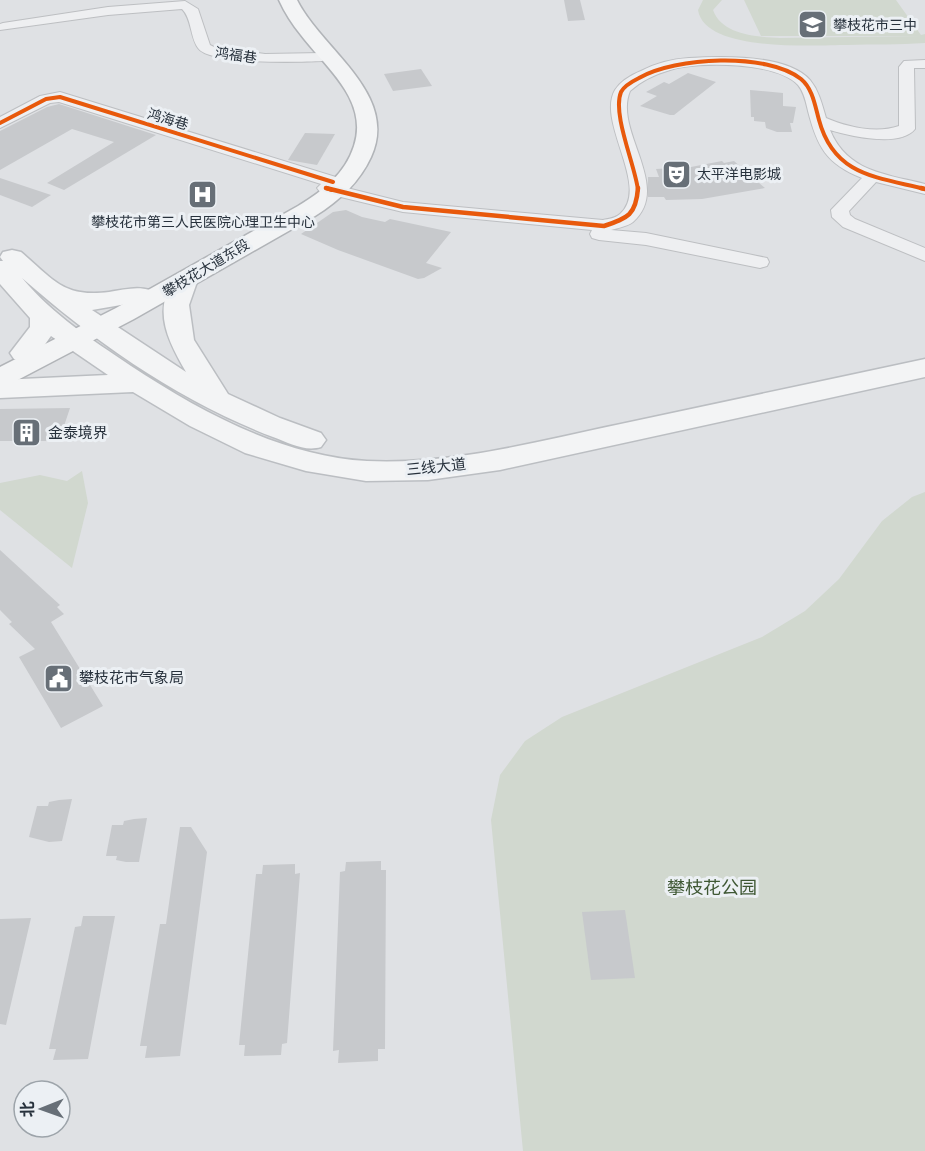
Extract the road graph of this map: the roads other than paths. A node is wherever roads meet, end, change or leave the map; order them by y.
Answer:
1 (280, 0) edge
2 (288, 0) edge
3 (1, 21) edge
4 (322, 57) junction
5 (925, 64) edge
6 (818, 120) junction
7 (0, 123) edge
8 (853, 131) junction
9 (827, 143) junction
10 (871, 178) junction
11 (925, 189) edge
12 (328, 191) junction
13 (925, 200) edge
14 (0, 246) edge
15 (925, 255) edge
16 (760, 262) dead end
17 (0, 268) edge
18 (184, 282) junction
19 (141, 294) junction
20 (72, 323) junction
21 (925, 349) edge
22 (12, 358) edge
23 (925, 368) edge
24 (0, 378) edge
25 (138, 383) junction
26 (0, 389) edge
27 (219, 402) junction

1 - 4 main road, 攀枝花大道东段
2 - 12 main road, 攀枝花大道东段
3 - 4 street, 鸿福巷
4 - 12 main road, 攀枝花大道东段
5 - 8 street
6 - 8 street
6 - 9 street
6 - 12 street
7 - 12 street, 鸿海巷
8 - 9 street
9 - 10 street
10 - 11 street
10 - 13 street
10 - 15 street
12 - 16 street
12 - 18 main road, 攀枝花大道东段
12 - 19 main road, 攀枝花大道东段
14 - 20 main road, 三线大道
17 - 20 main road, 三线大道
18 - 20 main road, 攀枝花大道东段
18 - 27 main road
19 - 20 main road, 攀枝花大道东段
19 - 20 main road
20 - 22 main road, 攀枝花大道东段
20 - 24 main road, 攀枝花大道东段
20 - 25 main road, 三线大道
20 - 27 main road, 三线大道
21 - 27 main road, 三线大道
23 - 25 main road, 三线大道
25 - 26 main road

